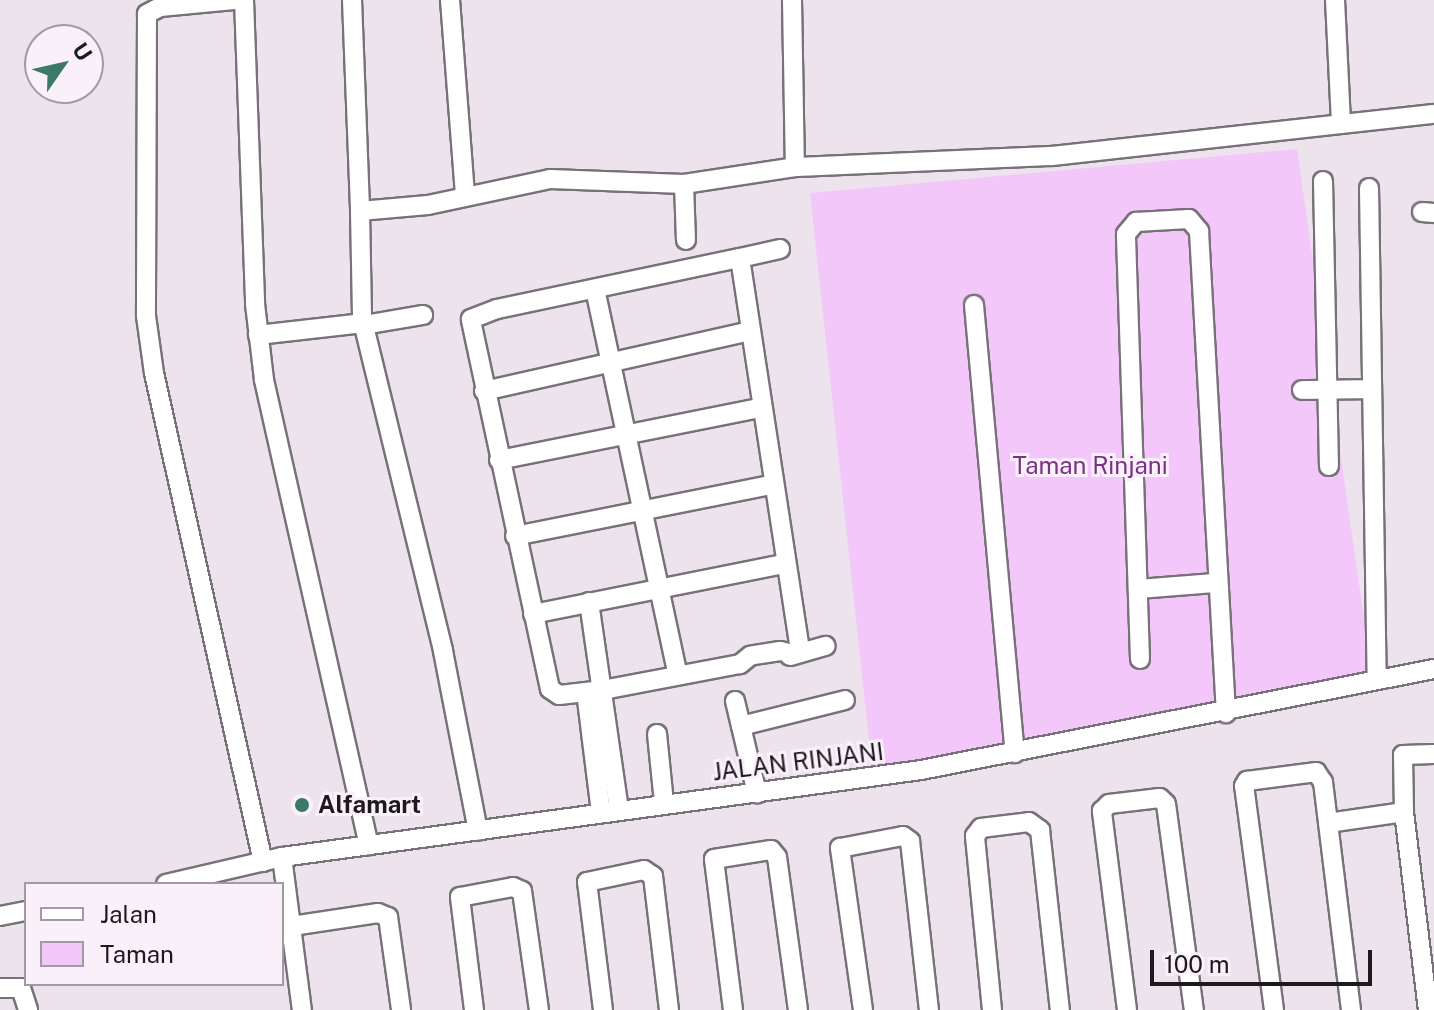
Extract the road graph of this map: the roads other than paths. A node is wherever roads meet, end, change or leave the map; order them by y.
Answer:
1 (234, 0) edge
2 (244, 0) edge
3 (352, 0) edge
4 (450, 0) edge
5 (792, 0) edge
6 (1335, 0) edge
7 (1434, 114) edge
8 (1341, 124) junction
9 (795, 167) junction
10 (1323, 181) dead end
11 (684, 184) junction
12 (1369, 188) dead end
13 (465, 194) junction
14 (360, 211) junction
15 (686, 240) dead end
16 (780, 249) dead end
17 (740, 258) junction
18 (595, 289) junction
19 (974, 305) dead end
20 (423, 315) dead end
21 (364, 324) junction
22 (750, 331) junction
23 (258, 335) junction
24 (612, 362) junction
25 (1326, 389) junction
26 (1371, 389) junction
27 (1302, 390) dead end
28 (484, 391) junction
29 (760, 408) junction
30 (628, 434) junction
31 (499, 460) junction
32 (1329, 466) dead end
33 (771, 485) junction
34 (643, 511) junction
35 (515, 536) junction
36 (784, 564) junction
37 (1215, 583) junction
38 (659, 588) junction
39 (1138, 589) junction
40 (589, 602) junction
41 (533, 614) junction
42 (826, 646) dead end
43 (796, 653) junction
44 (1140, 659) dead end
45 (1434, 669) edge
46 (677, 672) junction
47 (1382, 680) junction
48 (595, 691) junction
49 (845, 700) dead end
50 (735, 701) dead end
51 (1226, 713) junction
52 (741, 726) junction
53 (657, 734) dead end
54 (1015, 753) junction
55 (1434, 754) edge
56 (757, 793) junction
57 (664, 803) junction
58 (610, 810) junction
59 (1404, 812) junction
60 (1328, 823) junction
61 (478, 831) junction
62 (369, 845) junction
63 (282, 857) junction
64 (263, 862) junction
65 (175, 882) edge
66 (24, 911) edge
67 (0, 916) edge
68 (292, 926) junction
69 (0, 988) edge
70 (28, 1010) edge
71 (302, 1010) edge
72 (401, 1010) edge
73 (474, 1010) edge
74 (539, 1010) edge
75 (603, 1010) edge
76 (669, 1010) edge
77 (733, 1010) edge
78 (798, 1010) edge
79 (863, 1010) edge
80 (929, 1010) edge
81 (992, 1010) edge
82 (1060, 1010) edge
83 (1127, 1010) edge
84 (1194, 1010) edge
85 (1274, 1010) edge
86 (1351, 1010) edge
87 (1428, 1010) edge

1 - 64 street
2 - 23 street
3 - 14 street
4 - 13 street
5 - 9 street
6 - 8 street
7 - 8 street
8 - 9 street
9 - 11 street
10 - 25 street
11 - 13 street
11 - 15 street
12 - 26 street
13 - 14 street
14 - 21 street
16 - 17 street
17 - 18 street
17 - 22 street
18 - 24 street
18 - 28 street
19 - 54 street
20 - 21 street
21 - 23 street
21 - 61 street
22 - 24 street
22 - 29 street
23 - 62 street
24 - 28 street
24 - 30 street
25 - 26 street
25 - 27 street
25 - 32 street
26 - 47 street
28 - 31 street
29 - 30 street
29 - 33 street
30 - 31 street
30 - 34 street
31 - 35 street
33 - 34 street
33 - 36 street
34 - 35 street
34 - 38 street
35 - 41 street
36 - 38 street
36 - 43 street
37 - 39 street
37 - 39 street
37 - 51 street
38 - 40 street
38 - 46 street
39 - 44 street
40 - 41 street
40 - 48 street
41 - 48 street
42 - 43 street
43 - 46 street
45 - 47 street, JALAN RINJANI
46 - 48 street
47 - 51 street, JALAN RINJANI
48 - 58 street
49 - 52 street
50 - 52 street
51 - 54 street, JALAN RINJANI
52 - 56 street
53 - 57 street
54 - 56 street, JALAN RINJANI
55 - 59 street
56 - 57 street, JALAN RINJANI
57 - 58 street, JALAN RINJANI
58 - 61 street, JALAN RINJANI
59 - 60 street
59 - 87 street
60 - 85 street
60 - 86 street
61 - 62 street, JALAN RINJANI
62 - 63 street, JALAN RINJANI
63 - 64 street, JALAN RINJANI
63 - 68 street
64 - 65 street, JALAN RINJANI
66 - 67 street
68 - 71 street
68 - 72 street
69 - 70 street
73 - 74 street
75 - 76 street
77 - 78 street
79 - 80 street
81 - 82 street
83 - 84 street

